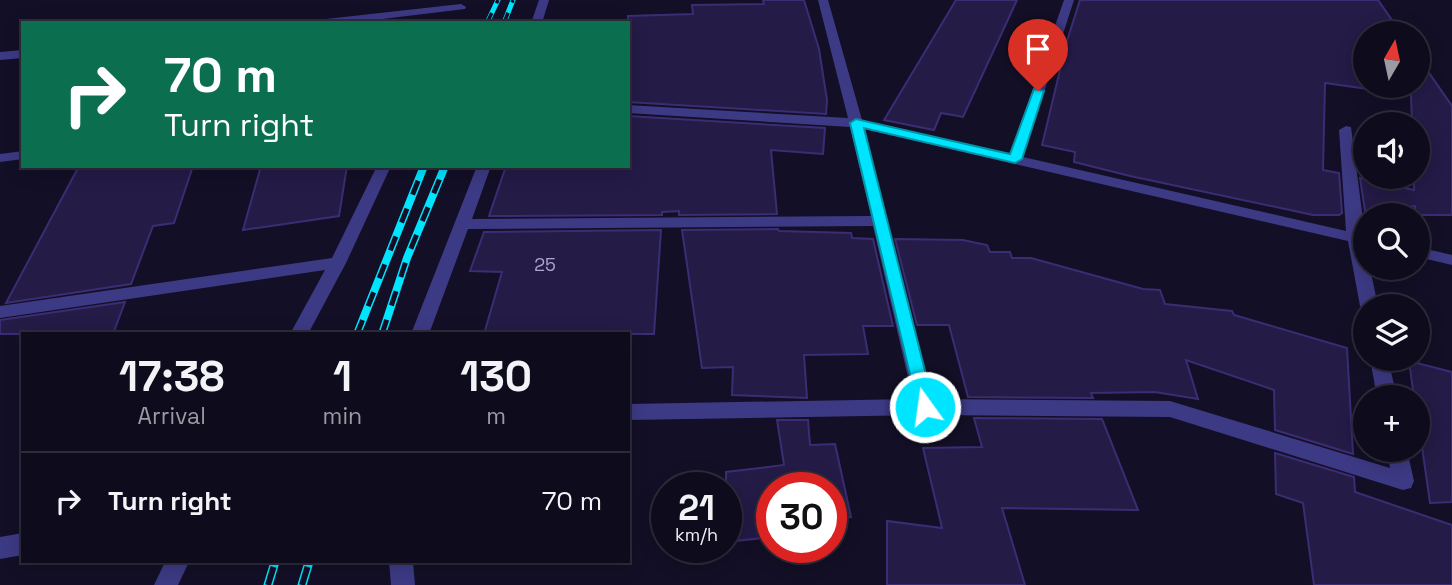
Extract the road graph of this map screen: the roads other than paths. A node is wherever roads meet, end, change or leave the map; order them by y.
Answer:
1 (544, 0) edge
2 (823, 0) edge
3 (1069, 0) edge
4 (463, 4) edge
5 (332, 21) edge
6 (455, 21) edge
7 (537, 21) edge
8 (21, 54) edge
9 (0, 56) edge
10 (630, 109) edge
11 (856, 123) junction
12 (1346, 130) dead end
13 (21, 155) edge
14 (0, 158) edge
15 (1015, 159) junction
16 (383, 168) edge
17 (483, 168) edge
18 (1355, 203) edge
19 (880, 221) junction
20 (462, 224) junction
21 (1353, 237) edge
22 (1430, 255) edge
23 (1452, 260) edge
24 (338, 263) junction
25 (0, 312) edge
26 (300, 332) edge
27 (422, 332) edge
28 (925, 407) junction
29 (630, 412) edge
30 (1399, 462) edge
31 (21, 544) edge
32 (0, 548) edge
33 (177, 563) edge
34 (401, 563) edge
35 (166, 585) edge
36 (403, 585) edge

1 - 7 street
2 - 11 street
3 - 15 street
4 - 5 street
4 - 6 street
8 - 9 street
10 - 11 street
11 - 15 street
11 - 19 street
12 - 18 street
13 - 14 street
15 - 21 street
16 - 24 street
17 - 20 street
19 - 20 street
19 - 28 street
20 - 27 street
22 - 23 street
24 - 25 street
24 - 26 street
28 - 29 street
28 - 30 street
31 - 32 street
33 - 35 street
34 - 36 street

